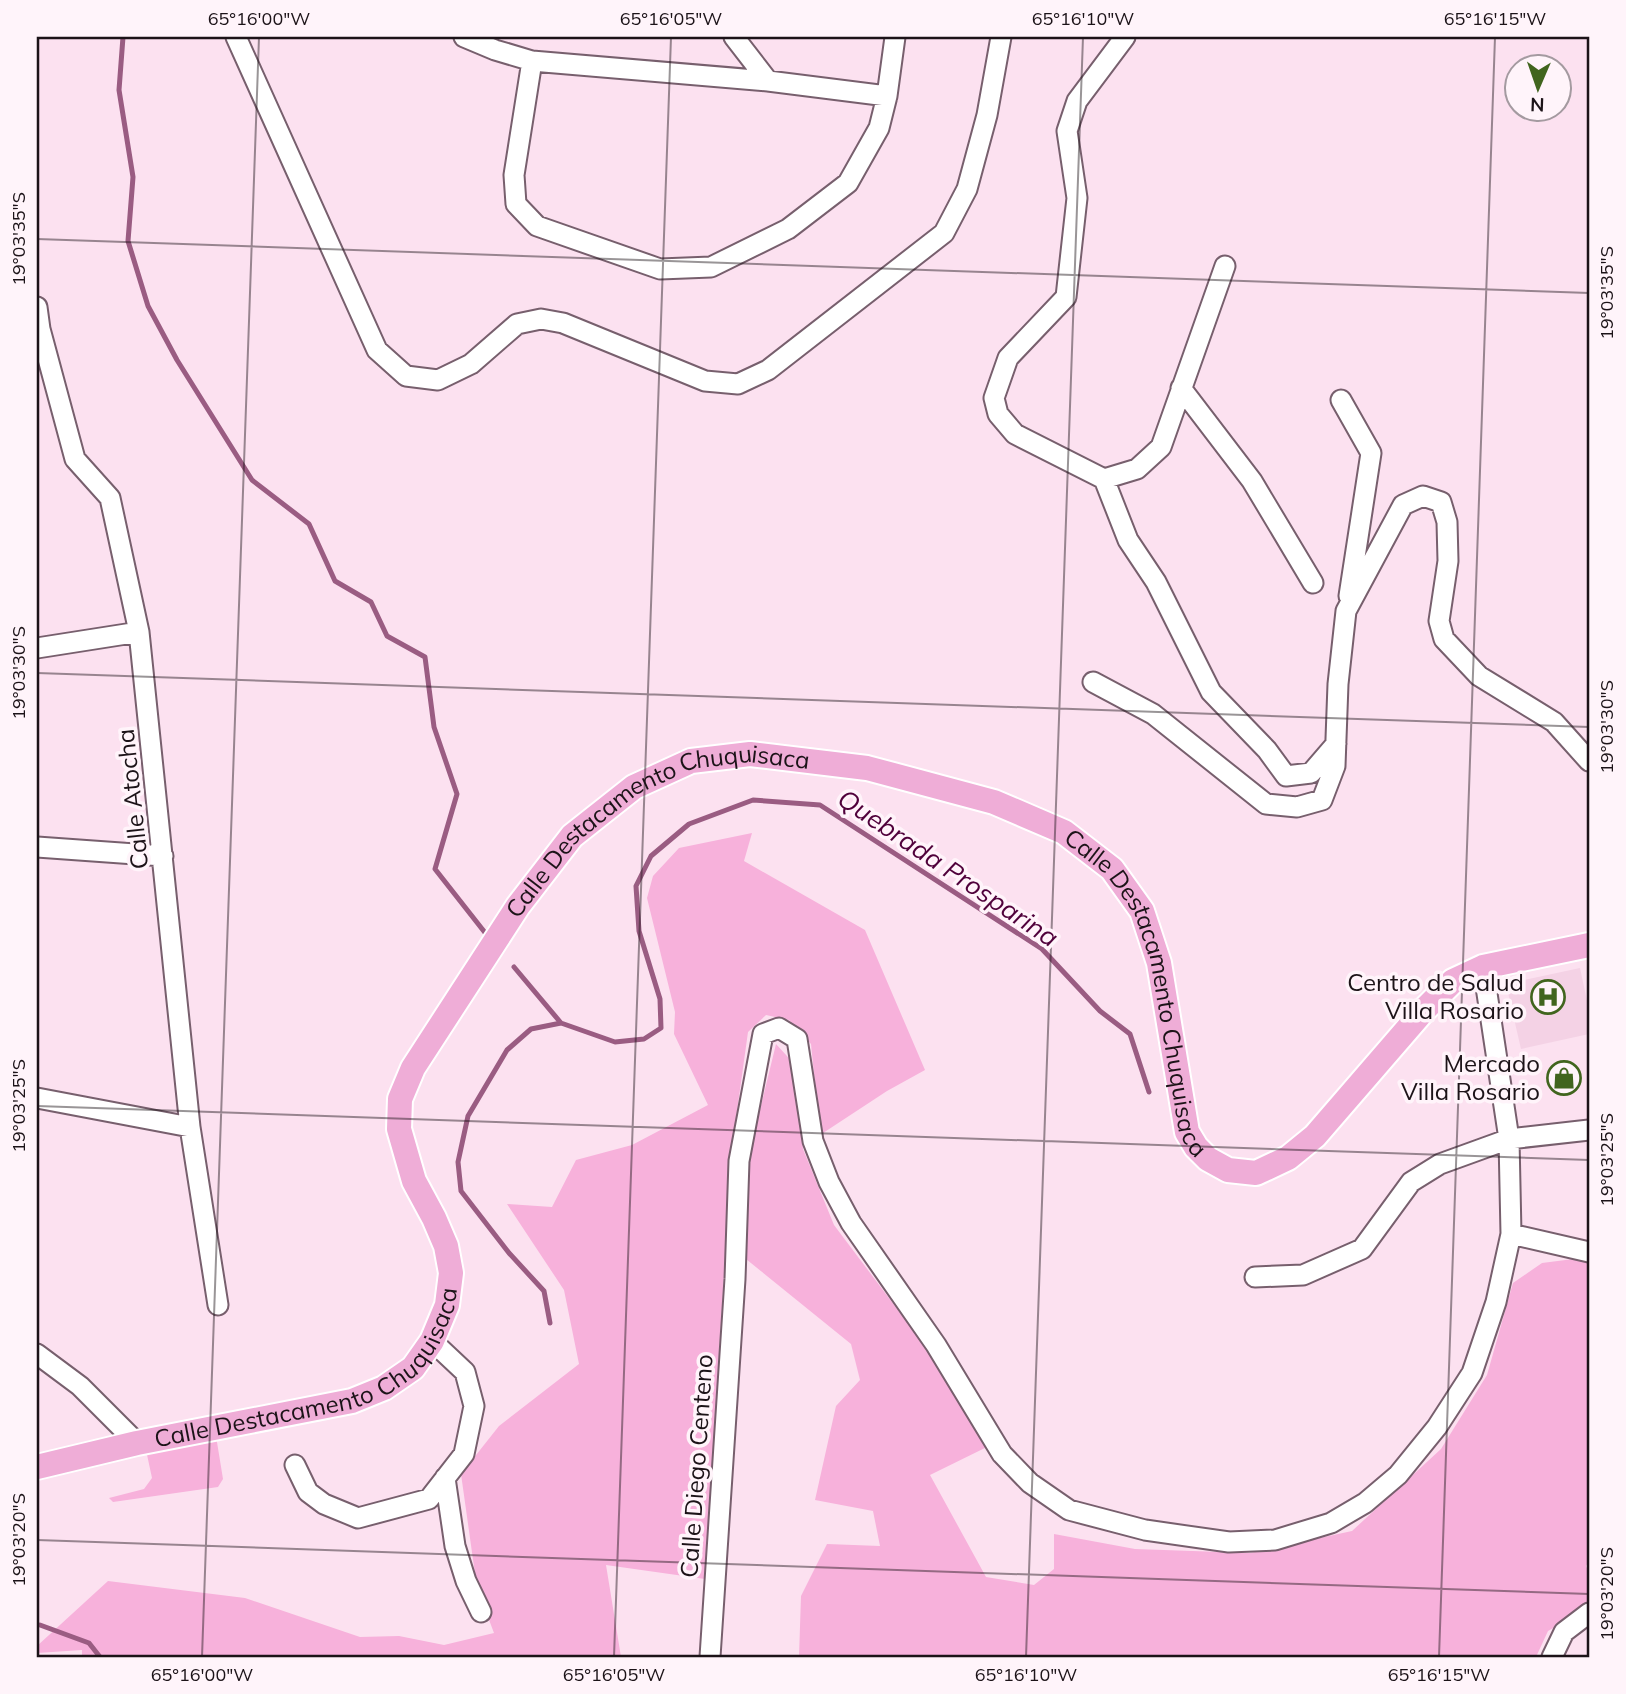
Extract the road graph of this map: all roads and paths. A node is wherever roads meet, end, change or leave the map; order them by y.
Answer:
1 (236, 37) edge
2 (464, 37) edge
3 (734, 37) edge
4 (895, 37) edge
5 (1001, 37) edge
6 (1125, 37) edge
7 (532, 61) junction
8 (768, 81) junction
9 (887, 96) junction
10 (1225, 266) dead end
11 (37, 307) edge
12 (1181, 388) junction
13 (1341, 400) dead end
14 (1104, 479) junction
15 (1313, 583) dead end
16 (1346, 611) junction
17 (139, 632) junction
18 (37, 648) edge
19 (1093, 682) dead end
20 (1336, 744) junction
21 (1589, 761) edge
22 (37, 847) edge
23 (163, 856) junction
24 (1589, 945) edge
25 (1483, 967) junction
26 (37, 1098) edge
27 (190, 1127) junction
28 (1589, 1130) edge
29 (1509, 1139) junction
30 (1511, 1234) junction
31 (1589, 1252) edge
32 (1255, 1277) dead end
33 (218, 1305) dead end
34 (432, 1341) junction
35 (37, 1354) edge
36 (137, 1443) junction
37 (295, 1465) dead end
38 (37, 1466) edge
39 (445, 1478) junction
40 (481, 1612) dead end
41 (1589, 1613) edge
42 (710, 1657) edge
43 (1552, 1657) edge

1 - 5 street
2 - 7 street
3 - 8 street
4 - 9 street
6 - 14 street
7 - 8 street
7 - 9 street
8 - 9 street
10 - 12 street
11 - 17 street, Calle Atocha
12 - 14 street
12 - 15 street
13 - 16 street
14 - 20 street
16 - 20 street
16 - 21 street
17 - 18 street
17 - 23 street, Calle Atocha
19 - 20 street
22 - 23 street
23 - 27 street, Calle Atocha
24 - 25 main road, Calle Destacamento Chuquisaca
25 - 29 street
25 - 34 main road, Calle Destacamento Chuquisaca
26 - 27 street
27 - 33 street, Calle Atocha
28 - 29 street
29 - 30 street
29 - 32 street
30 - 31 street
30 - 42 street, Calle Diego Centeno
34 - 36 main road, Calle Destacamento Chuquisaca
34 - 39 street
35 - 36 street
36 - 38 main road, Calle Destacamento Chuquisaca
37 - 39 street
39 - 40 street
41 - 43 street

